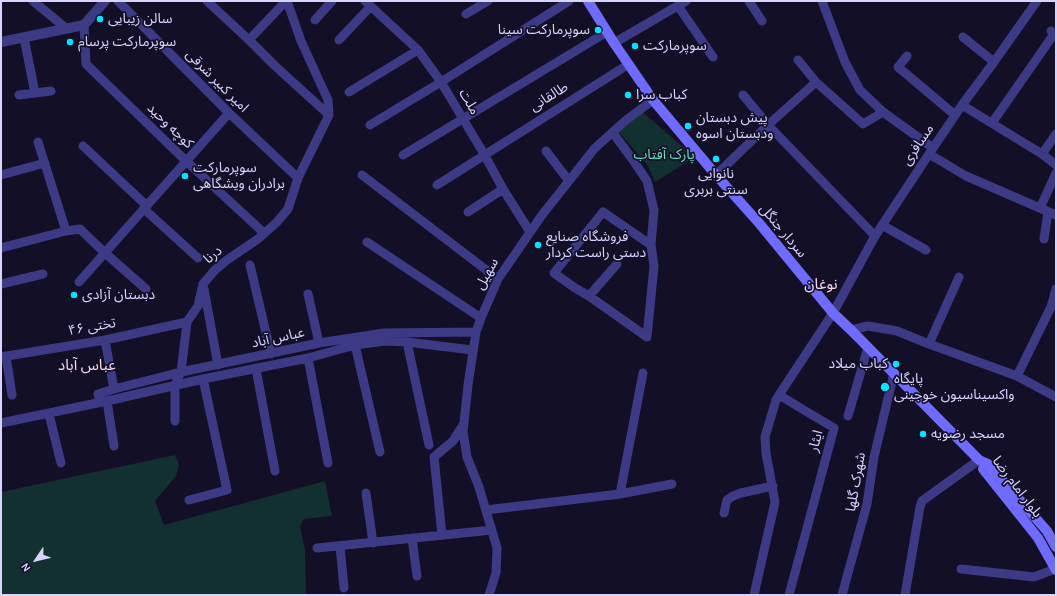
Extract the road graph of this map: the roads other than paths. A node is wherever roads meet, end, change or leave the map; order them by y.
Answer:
1 (33, 1) edge
2 (105, 1) edge
3 (118, 1) edge
4 (207, 1) edge
5 (287, 1) edge
6 (332, 1) edge
7 (488, 1) edge
8 (569, 1) edge
9 (588, 1) edge
10 (686, 1) edge
11 (749, 1) edge
12 (822, 1) edge
13 (1038, 1) edge
14 (367, 4) edge
15 (678, 6) junction
16 (466, 14) dead end
17 (315, 20) dead end
18 (762, 22) dead end
19 (84, 25) junction
20 (67, 28) junction
21 (1051, 31) dead end
22 (607, 32) junction
23 (963, 37) dead end
24 (24, 38) junction
25 (249, 40) junction
26 (339, 40) dead end
27 (1, 42) edge
28 (614, 43) junction
29 (418, 50) junction
30 (907, 56) dead end
31 (713, 57) dead end
32 (798, 60) dead end
33 (994, 62) junction
34 (629, 64) junction
35 (441, 82) junction
36 (816, 82) junction
37 (51, 91) dead end
38 (349, 92) dead end
39 (35, 93) junction
40 (19, 95) dead end
41 (743, 95) dead end
42 (653, 100) junction
43 (962, 105) junction
44 (883, 112) junction
45 (229, 113) junction
46 (330, 114) junction
47 (955, 115) junction
48 (462, 119) junction
49 (992, 123) junction
50 (768, 125) junction
51 (370, 126) dead end
52 (613, 133) junction
53 (1056, 134) edge
54 (38, 142) dead end
55 (83, 146) dead end
56 (546, 151) dead end
57 (931, 151) junction
58 (484, 154) junction
59 (1042, 154) junction
60 (403, 155) dead end
61 (186, 161) junction
62 (45, 163) junction
63 (1056, 165) edge
64 (1056, 173) edge
65 (1, 175) edge
66 (362, 175) dead end
67 (716, 175) junction
68 (298, 178) junction
69 (569, 181) junction
70 (437, 185) dead end
71 (503, 189) junction
72 (145, 207) junction
73 (1048, 211) edge
74 (468, 212) dead end
75 (882, 225) junction
76 (66, 231) junction
77 (530, 232) junction
78 (264, 233) junction
79 (876, 236) junction
80 (1044, 239) dead end
81 (367, 242) dead end
82 (651, 245) junction
83 (1, 248) edge
84 (926, 250) dead end
85 (105, 253) junction
86 (198, 258) dead end
87 (250, 264) dead end
88 (617, 264) dead end
89 (43, 274) dead end
90 (959, 277) dead end
91 (498, 279) junction
92 (79, 282) dead end
93 (1, 284) edge
94 (203, 284) junction
95 (1054, 287) edge
96 (146, 289) dead end
97 (308, 294) dead end
98 (589, 296) junction
99 (833, 313) junction
100 (481, 318) junction
101 (187, 322) junction
102 (851, 330) junction
103 (476, 332) junction
104 (105, 340) junction
105 (407, 342) junction
106 (319, 343) junction
107 (929, 344) junction
108 (355, 346) junction
109 (868, 347) junction
110 (472, 350) junction
111 (271, 354) junction
112 (4, 357) edge
113 (308, 358) junction
114 (218, 365) junction
115 (256, 369) junction
116 (181, 372) junction
117 (643, 373) dead end
118 (894, 373) junction
119 (1017, 376) junction
120 (203, 379) junction
121 (175, 385) junction
122 (114, 389) junction
123 (12, 395) dead end
124 (779, 395) junction
125 (1056, 397) edge
126 (104, 402) junction
127 (49, 414) junction
128 (848, 416) dead end
129 (175, 422) dead end
130 (1, 423) edge
131 (463, 425) junction
132 (429, 445) dead end
133 (114, 446) dead end
134 (380, 452) dead end
135 (979, 460) junction
136 (61, 463) dead end
137 (328, 463) dead end
138 (276, 471) dead end
139 (672, 484) dead end
140 (773, 486) junction
141 (366, 493) dead end
142 (620, 494) junction
143 (188, 500) dead end
144 (486, 510) junction
145 (724, 513) dead end
146 (492, 530) junction
147 (1051, 532) edge
148 (442, 535) junction
149 (412, 538) junction
150 (1038, 538) junction
151 (373, 542) junction
152 (340, 546) junction
153 (1056, 547) edge
154 (317, 548) dead end
155 (961, 569) dead end
156 (1056, 569) edge
157 (417, 576) dead end
158 (344, 588) dead end
159 (489, 595) edge
160 (754, 595) edge
161 (789, 595) edge
162 (842, 595) edge
163 (905, 595) edge

1 - 20 street
2 - 19 street
3 - 45 street, امیر کبیر شرقی
4 - 25 street
5 - 25 street
5 - 46 street
6 - 17 street
7 - 16 street
8 - 35 street
9 - 22 main road, سردار جنگل
10 - 15 street
11 - 18 street
12 - 44 street
13 - 33 street, مسافری
14 - 26 street
14 - 29 street, ملت
15 - 28 street
15 - 31 street
19 - 20 street
19 - 61 street, کوچه وحید
20 - 24 street
21 - 49 street
22 - 28 main road, سردار جنگل
22 - 48 street
23 - 33 street
24 - 27 street
24 - 39 street
25 - 46 street
28 - 34 main road, سردار جنگل
29 - 35 street, ملت
29 - 38 street
30 - 47 street
32 - 36 street
33 - 43 street, مسافری
34 - 42 main road, سردار جنگل
34 - 58 street, طالقانی
35 - 48 street, ملت
35 - 51 street
36 - 44 street
36 - 50 street
37 - 39 street
39 - 40 street
41 - 50 street
42 - 52 street, سهیل
42 - 67 main road, سردار جنگل
43 - 47 street, مسافری
43 - 49 street
44 - 57 street
45 - 61 street
45 - 68 street, امیر کبیر شرقی
46 - 68 street, درنا
47 - 57 street, مسافری
48 - 58 street, ملت
48 - 60 street
49 - 59 street
50 - 67 street
50 - 79 street
52 - 69 street, سهیل
52 - 82 street
53 - 59 street
54 - 62 street
55 - 72 street
56 - 69 street
57 - 73 street
57 - 75 street, مسافری
58 - 70 street, طالقانی
58 - 71 street, ملت
59 - 63 street
61 - 72 street
61 - 78 street, کوچه وحید
62 - 65 street
62 - 76 street
64 - 73 street
66 - 91 street
67 - 99 main road, سردار جنگل
68 - 78 street, درنا
69 - 77 street, سهیل
71 - 74 street
71 - 77 street, ملت
72 - 85 street
72 - 86 street
73 - 80 street
75 - 79 street, مسافری
75 - 84 street
76 - 83 street
76 - 85 street
77 - 91 street, سهیل
78 - 94 street, درنا
79 - 99 street, مسافری
81 - 100 street
82 - 98 street
82 - 98 street
85 - 92 street
85 - 96 street
87 - 111 street
88 - 98 street
89 - 93 street
90 - 107 street
91 - 100 street, سهیل
94 - 101 street, درنا
94 - 114 street
95 - 119 street
97 - 106 street
99 - 102 main road, سردار جنگل
99 - 124 street
100 - 103 street, سهیل
101 - 104 street, تختی ۴۶
101 - 116 street, درنا
102 - 107 street
102 - 109 main road, سردار جنگل
103 - 106 street, عباس آباد
103 - 110 street, سهیل
104 - 112 street, تختی ۴۶
104 - 122 street
105 - 108 street, عباس آباد
105 - 110 street, عباس آباد
105 - 132 street
106 - 111 street, عباس آباد
107 - 119 street
108 - 113 street, عباس آباد
108 - 134 street
109 - 118 main road, سردار جنگل
109 - 128 street
110 - 131 street, سهیل
111 - 114 street, عباس آباد
112 - 123 street
113 - 115 street, عباس آباد
113 - 137 street
114 - 116 street, عباس آباد
115 - 120 street, عباس آباد
115 - 138 street
116 - 121 street, درنا
116 - 122 street, عباس آباد
117 - 142 street
118 - 135 main road, سردار جنگل
118 - 162 street, شهرک گلها
119 - 125 street
120 - 121 street, عباس آباد
120 - 143 street
121 - 126 street, عباس آباد
121 - 129 street
122 - 126 street, عباس آباد
124 - 140 street
124 - 161 street, ایثار
126 - 127 street, عباس آباد
126 - 133 street
127 - 130 street, عباس آباد
127 - 136 street
131 - 144 street, سهیل
131 - 148 street
135 - 147 main road, بلوار امام رضا
135 - 150 main road, بلوار امام رضا
135 - 163 street
139 - 142 street
140 - 145 street
140 - 160 street
141 - 151 street
142 - 144 street
144 - 146 street, سهیل
146 - 148 street
146 - 159 street, سهیل
147 - 150 main road
147 - 153 main road, بلوار امام رضا
148 - 149 street
149 - 151 street
149 - 157 street
150 - 156 main road, بلوار امام رضا
151 - 152 street
152 - 154 street
152 - 158 street
155 - 156 street

